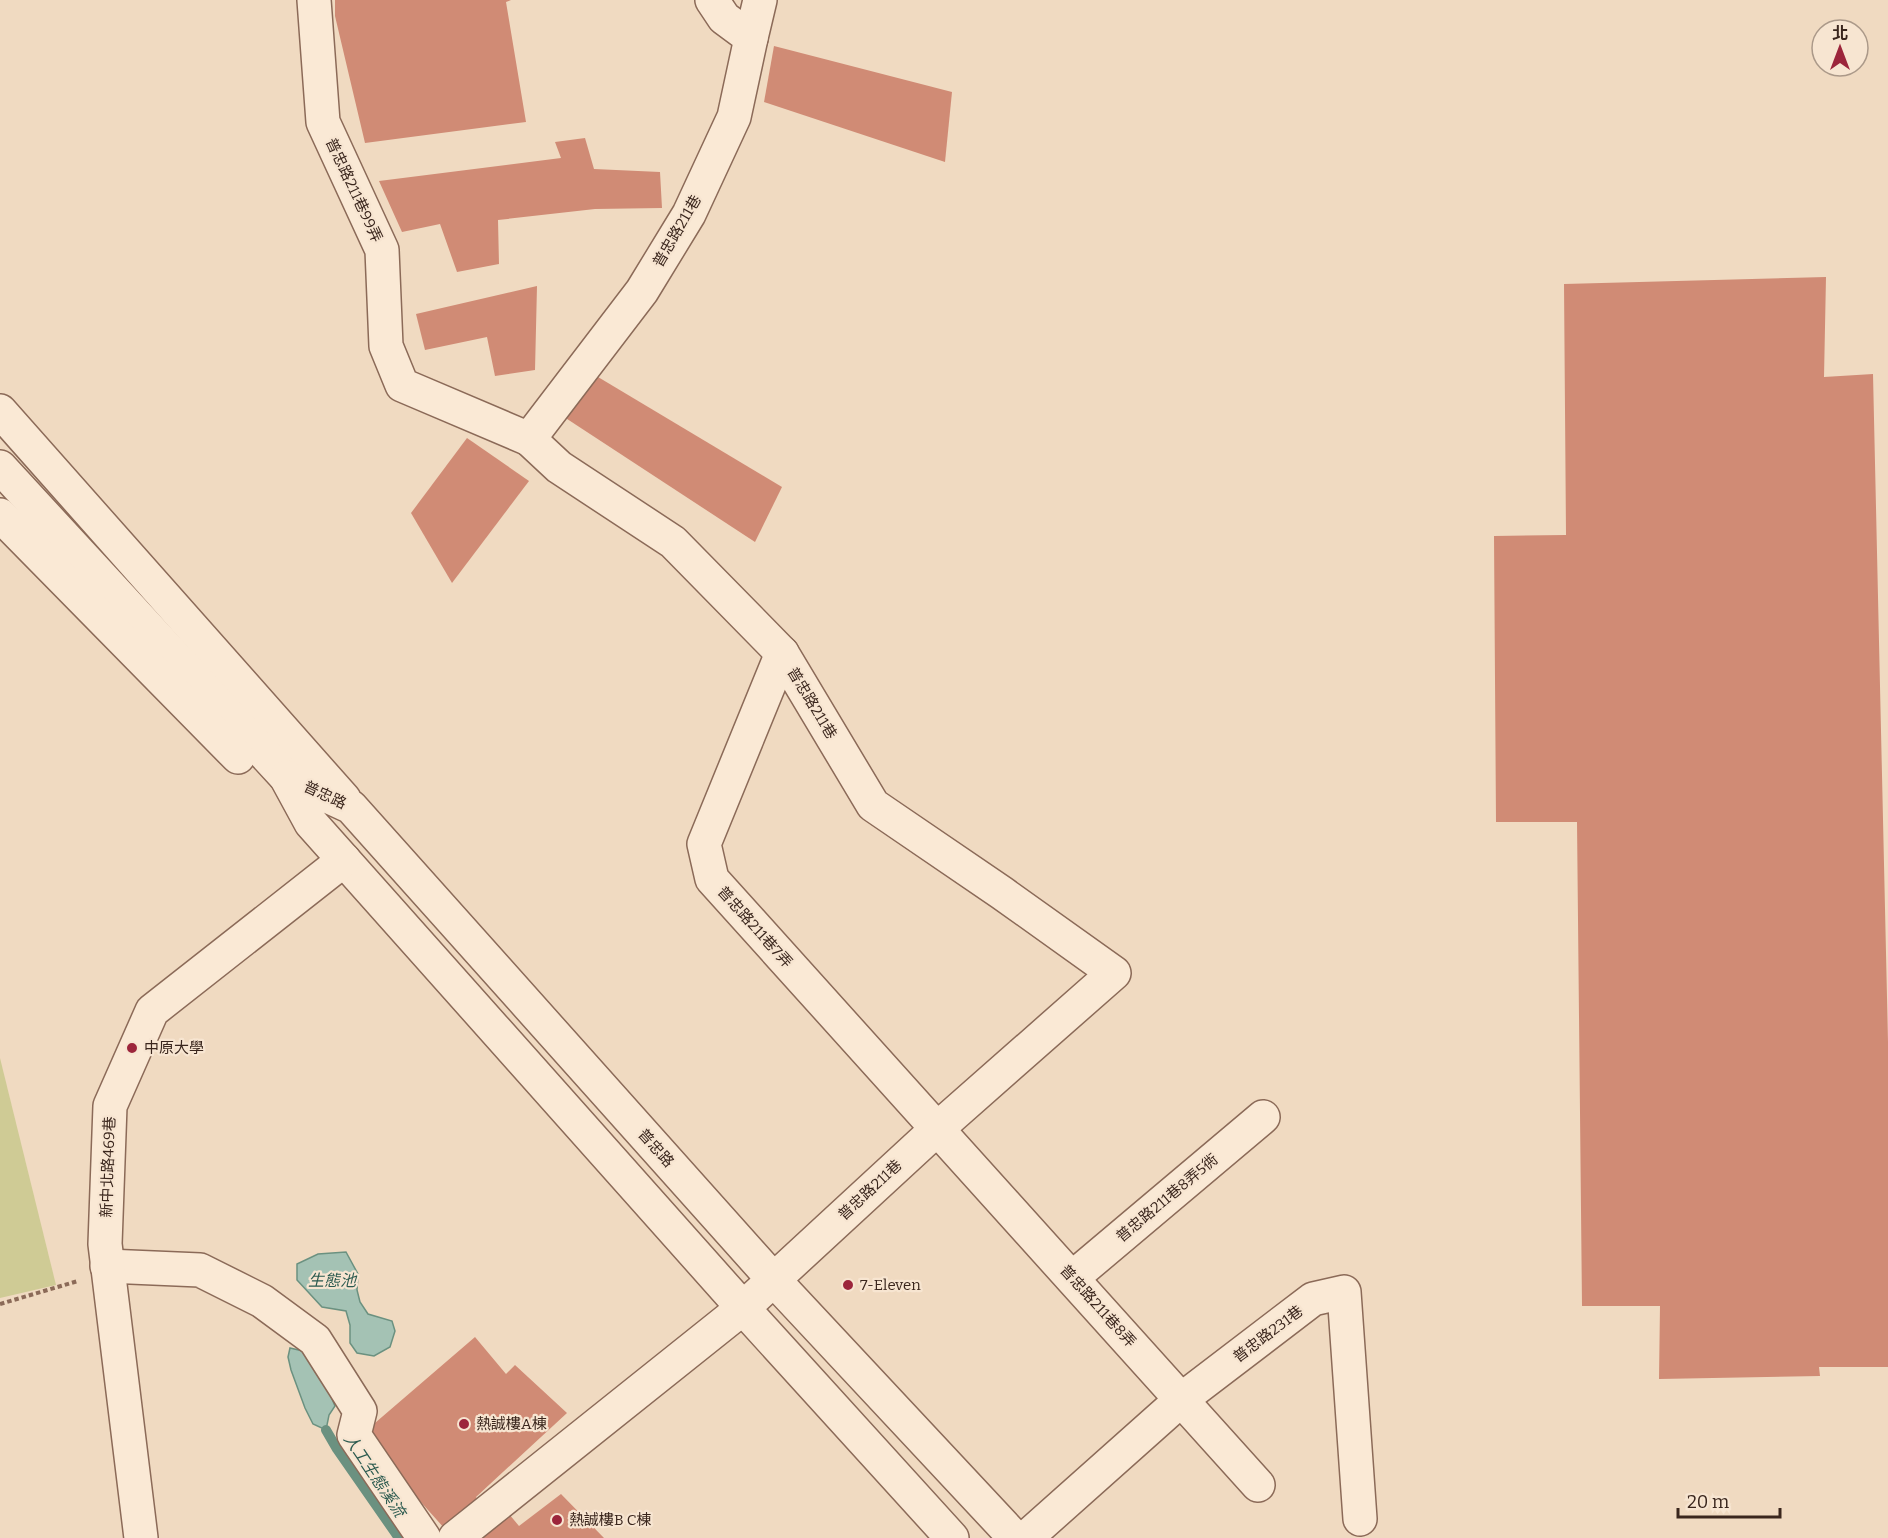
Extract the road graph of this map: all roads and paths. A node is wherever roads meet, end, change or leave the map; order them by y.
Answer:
1 (314, 0) edge
2 (712, 0) edge
3 (760, 0) edge
4 (751, 38) junction
5 (0, 411) edge
6 (528, 439) junction
7 (0, 467) edge
8 (0, 514) edge
9 (782, 652) junction
10 (286, 777) junction
11 (351, 807) junction
12 (311, 823) junction
13 (344, 860) junction
14 (1263, 1117) dead end
15 (937, 1129) junction
16 (107, 1266) junction
17 (1072, 1278) junction
18 (773, 1279) junction
19 (0, 1304) edge
20 (743, 1308) junction
21 (1182, 1399) junction
22 (1258, 1485) dead end
23 (1360, 1519) dead end
24 (141, 1538) edge
25 (424, 1538) edge
26 (455, 1538) edge
27 (952, 1538) edge
28 (1015, 1538) edge
29 (1026, 1538) edge

1 - 6 street, 普忠路211巷99弄
2 - 4 street
3 - 4 street, 普忠路211巷
4 - 6 street, 普忠路211巷
5 - 11 street
6 - 9 street, 普忠路211巷
7 - 10 street, 普忠路
8 - 12 street
9 - 15 street, 普忠路211巷7弄
9 - 15 street, 普忠路211巷
10 - 11 street, 普忠路
10 - 12 street, 普忠路
11 - 18 street, 普忠路
12 - 13 street, 普忠路
13 - 16 street, 新中北路469巷
13 - 20 street, 普忠路
14 - 17 street, 普忠路211巷8弄5衖
15 - 17 street, 普忠路211巷8弄
15 - 18 street, 普忠路211巷
16 - 19 path
16 - 24 street, 新中北路469巷
16 - 25 street
17 - 21 street, 普忠路211巷8弄
18 - 20 street, 普忠路211巷
18 - 28 street, 普忠路
20 - 26 street, 普忠路211巷
20 - 27 street, 普忠路
21 - 22 street, 普忠路211巷8弄
21 - 23 street, 普忠路231巷
21 - 29 street, 普忠路231巷

